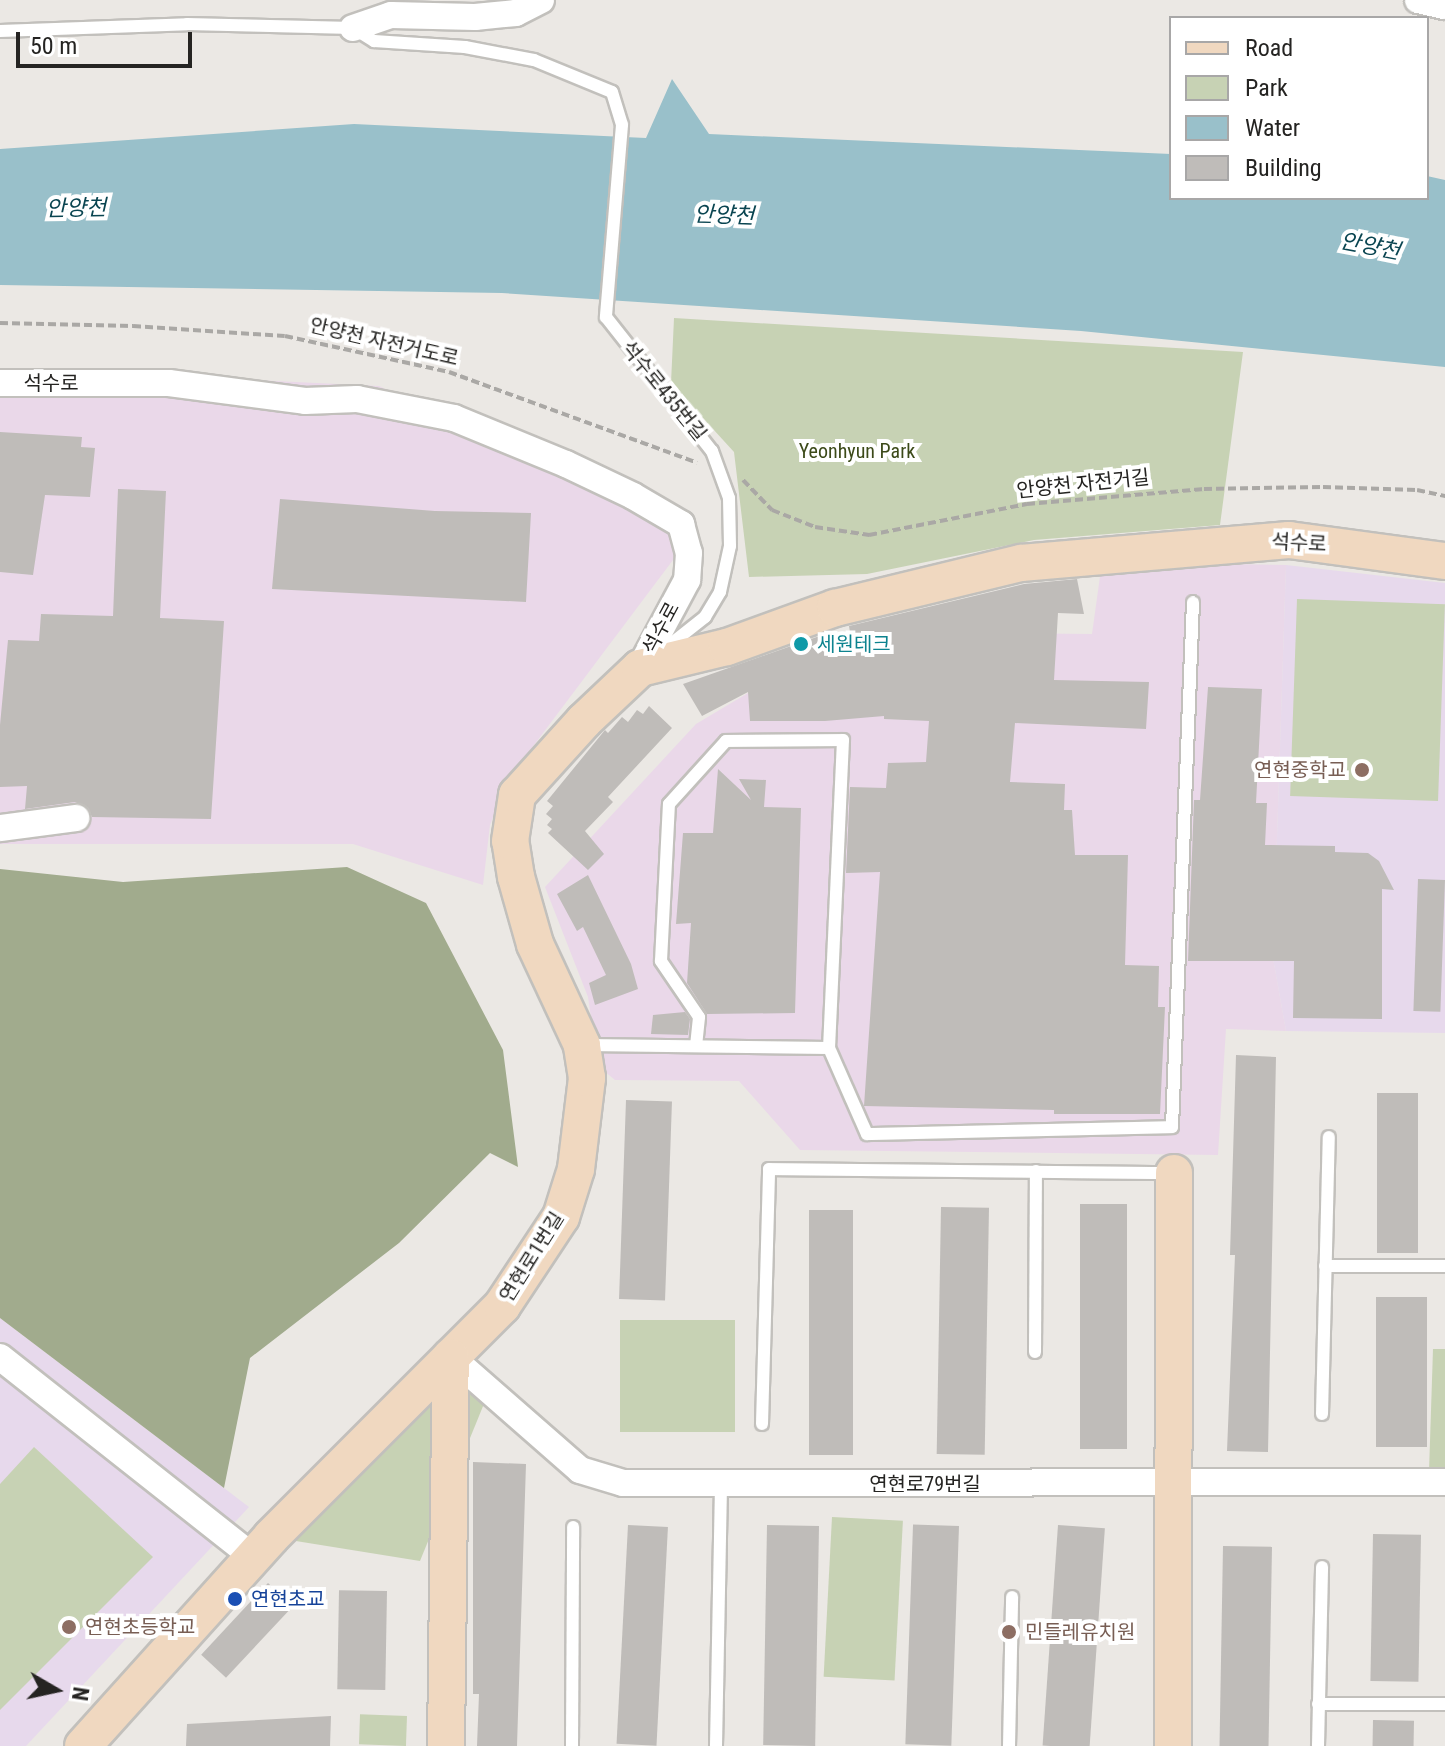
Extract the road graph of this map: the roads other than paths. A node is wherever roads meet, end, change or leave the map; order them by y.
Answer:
1 (541, 0) edge
2 (1418, 0) edge
3 (1445, 6) edge
4 (353, 28) junction
5 (0, 31) edge
6 (0, 383) edge
7 (1445, 561) edge
8 (1193, 602) dead end
9 (640, 668) junction
10 (76, 818) dead end
11 (0, 828) edge
12 (582, 1045) junction
13 (696, 1046) junction
14 (829, 1048) junction
15 (1329, 1137) dead end
16 (1036, 1171) junction
17 (1174, 1173) joint
18 (1325, 1266) junction
19 (1445, 1266) edge
20 (1035, 1352) dead end
21 (0, 1357) edge
22 (451, 1357) junction
23 (1322, 1414) dead end
24 (762, 1424) dead end
25 (1445, 1482) edge
26 (1173, 1483) junction
27 (721, 1485) junction
28 (573, 1527) dead end
29 (253, 1557) junction
30 (1322, 1567) dead end
31 (1012, 1597) dead end
32 (1318, 1704) junction
33 (1445, 1704) edge
34 (83, 1746) edge
35 (446, 1746) edge
36 (572, 1746) edge
37 (716, 1746) edge
38 (1009, 1746) edge
39 (1173, 1746) edge
40 (1318, 1746) edge

1 - 4 street
2 - 3 street
4 - 5 lane
4 - 9 lane, 석수로435번길
6 - 9 street, 석수로
7 - 9 street, 석수로
8 - 14 lane
9 - 12 street, 연현로1번길
10 - 11 street
12 - 13 lane
12 - 22 street, 연현로1번길
13 - 14 lane
13 - 14 lane
15 - 18 lane
16 - 17 lane
16 - 20 lane
16 - 24 lane
17 - 26 street
18 - 19 lane
18 - 23 lane
21 - 29 street
22 - 27 street, 연현로79번길
22 - 29 street, 연현로1번길
22 - 35 street
25 - 26 street, 연현로79번길
26 - 27 street, 연현로79번길
26 - 39 street
27 - 37 lane
28 - 36 lane
29 - 34 street, 연현로1번길
30 - 32 lane
31 - 38 lane
32 - 33 lane
32 - 40 lane

